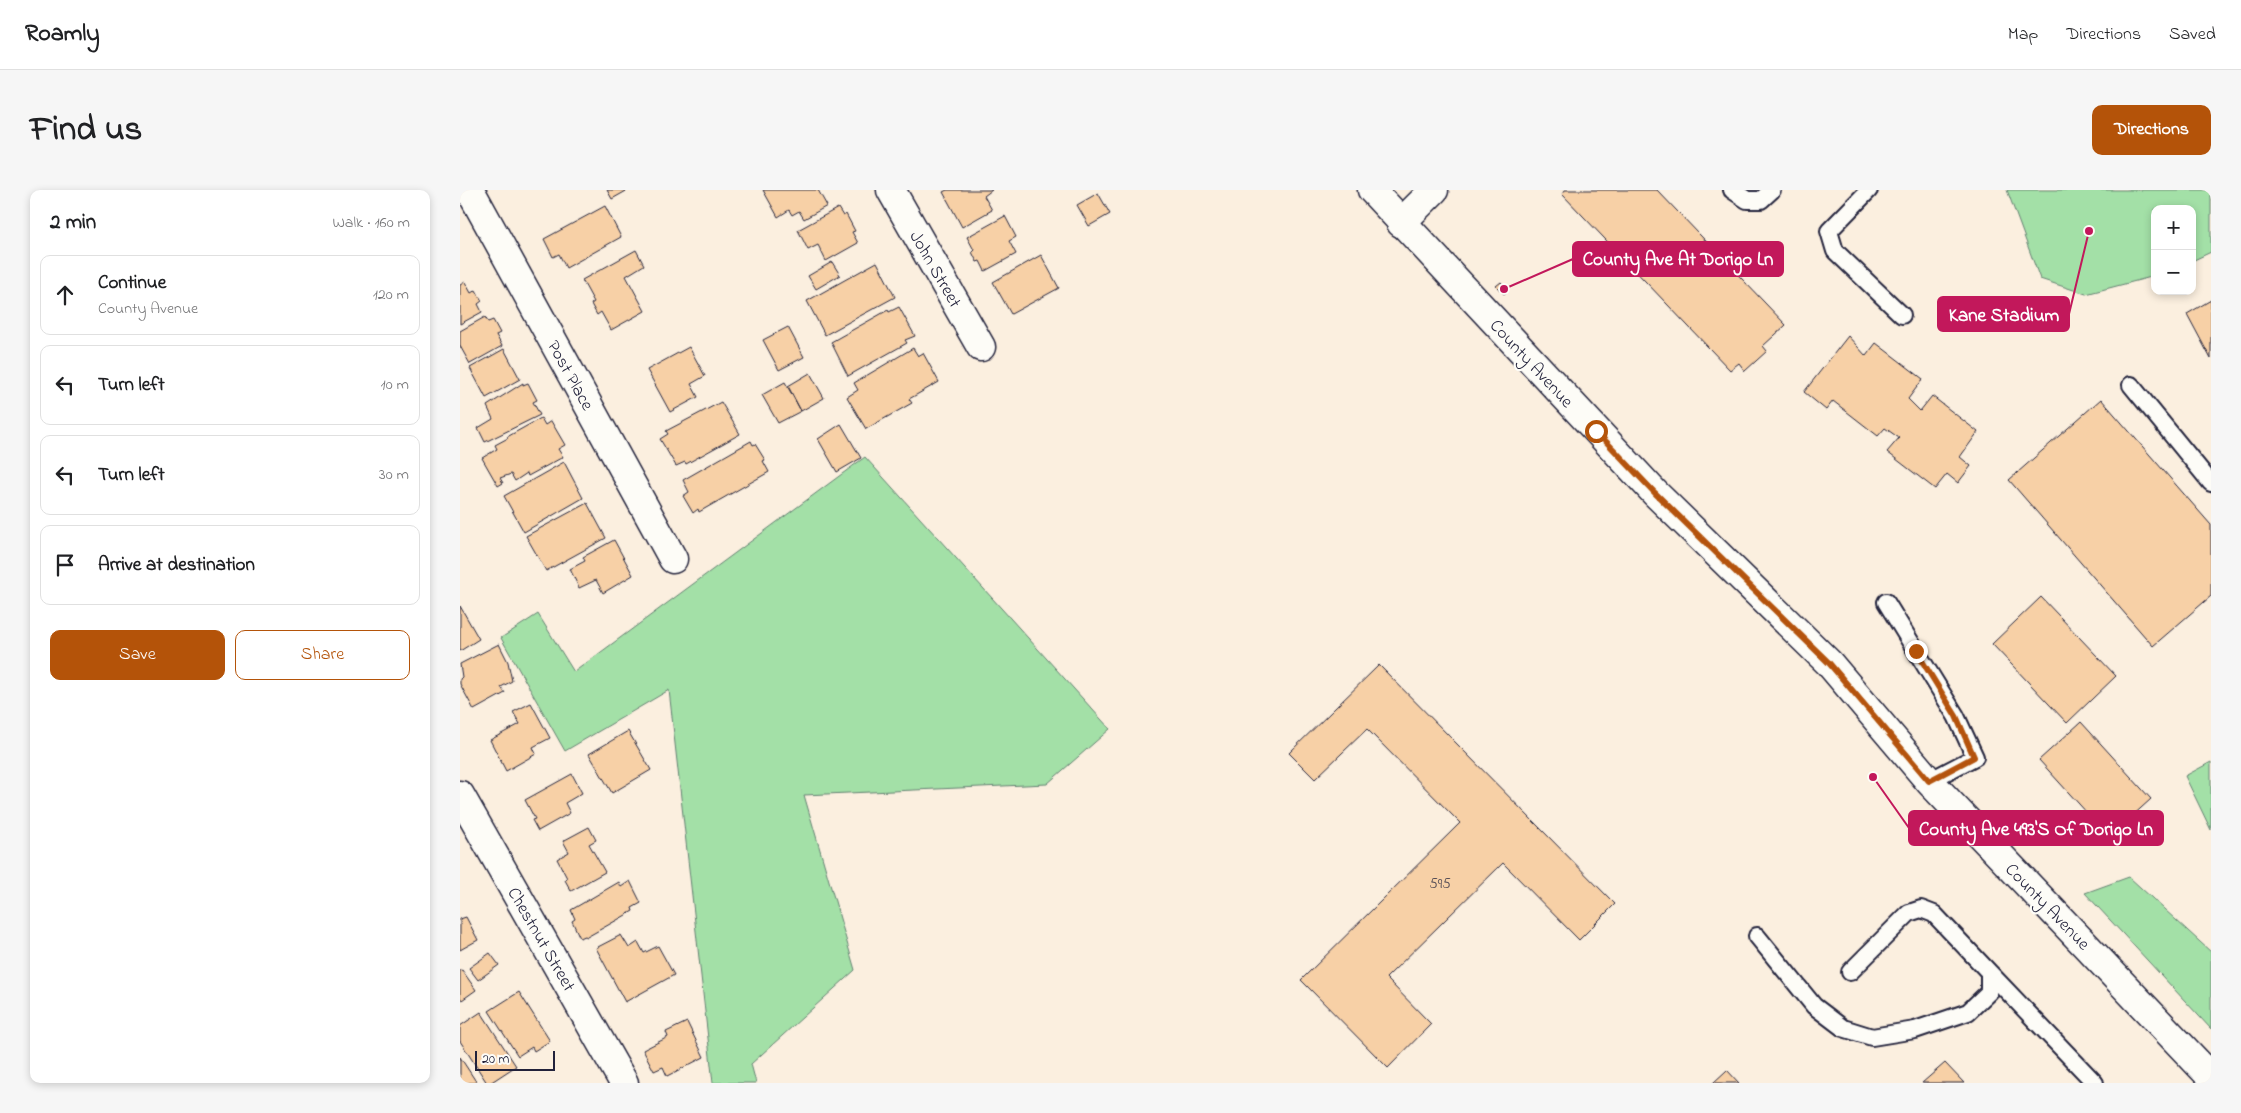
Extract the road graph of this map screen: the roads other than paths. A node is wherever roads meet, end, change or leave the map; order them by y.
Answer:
1 (470, 190) edge
2 (890, 190) edge
3 (1372, 190) edge
4 (1434, 190) edge
5 (1732, 190) edge
6 (1772, 190) edge
7 (1869, 190) edge
8 (1401, 223) junction
9 (1902, 315) dead end
10 (981, 348) dead end
11 (2131, 384) dead end
12 (2211, 483) edge
13 (673, 559) dead end
14 (1886, 602) dead end
15 (1929, 781) junction
16 (460, 795) edge
17 (1757, 936) dead end
18 (1850, 972) dead end
19 (1989, 972) junction
20 (2211, 1077) edge
21 (615, 1079) edge
22 (2095, 1083) edge

1 - 13 main road, Post Place
2 - 10 main road, John Street
3 - 8 main road, County Avenue
4 - 8 main road
5 - 6 lane
7 - 9 lane
8 - 15 main road, County Avenue
11 - 12 lane
14 - 15 lane
15 - 20 main road, County Avenue
16 - 21 main road, Chestnut Street
17 - 19 lane
18 - 19 lane
19 - 22 lane

